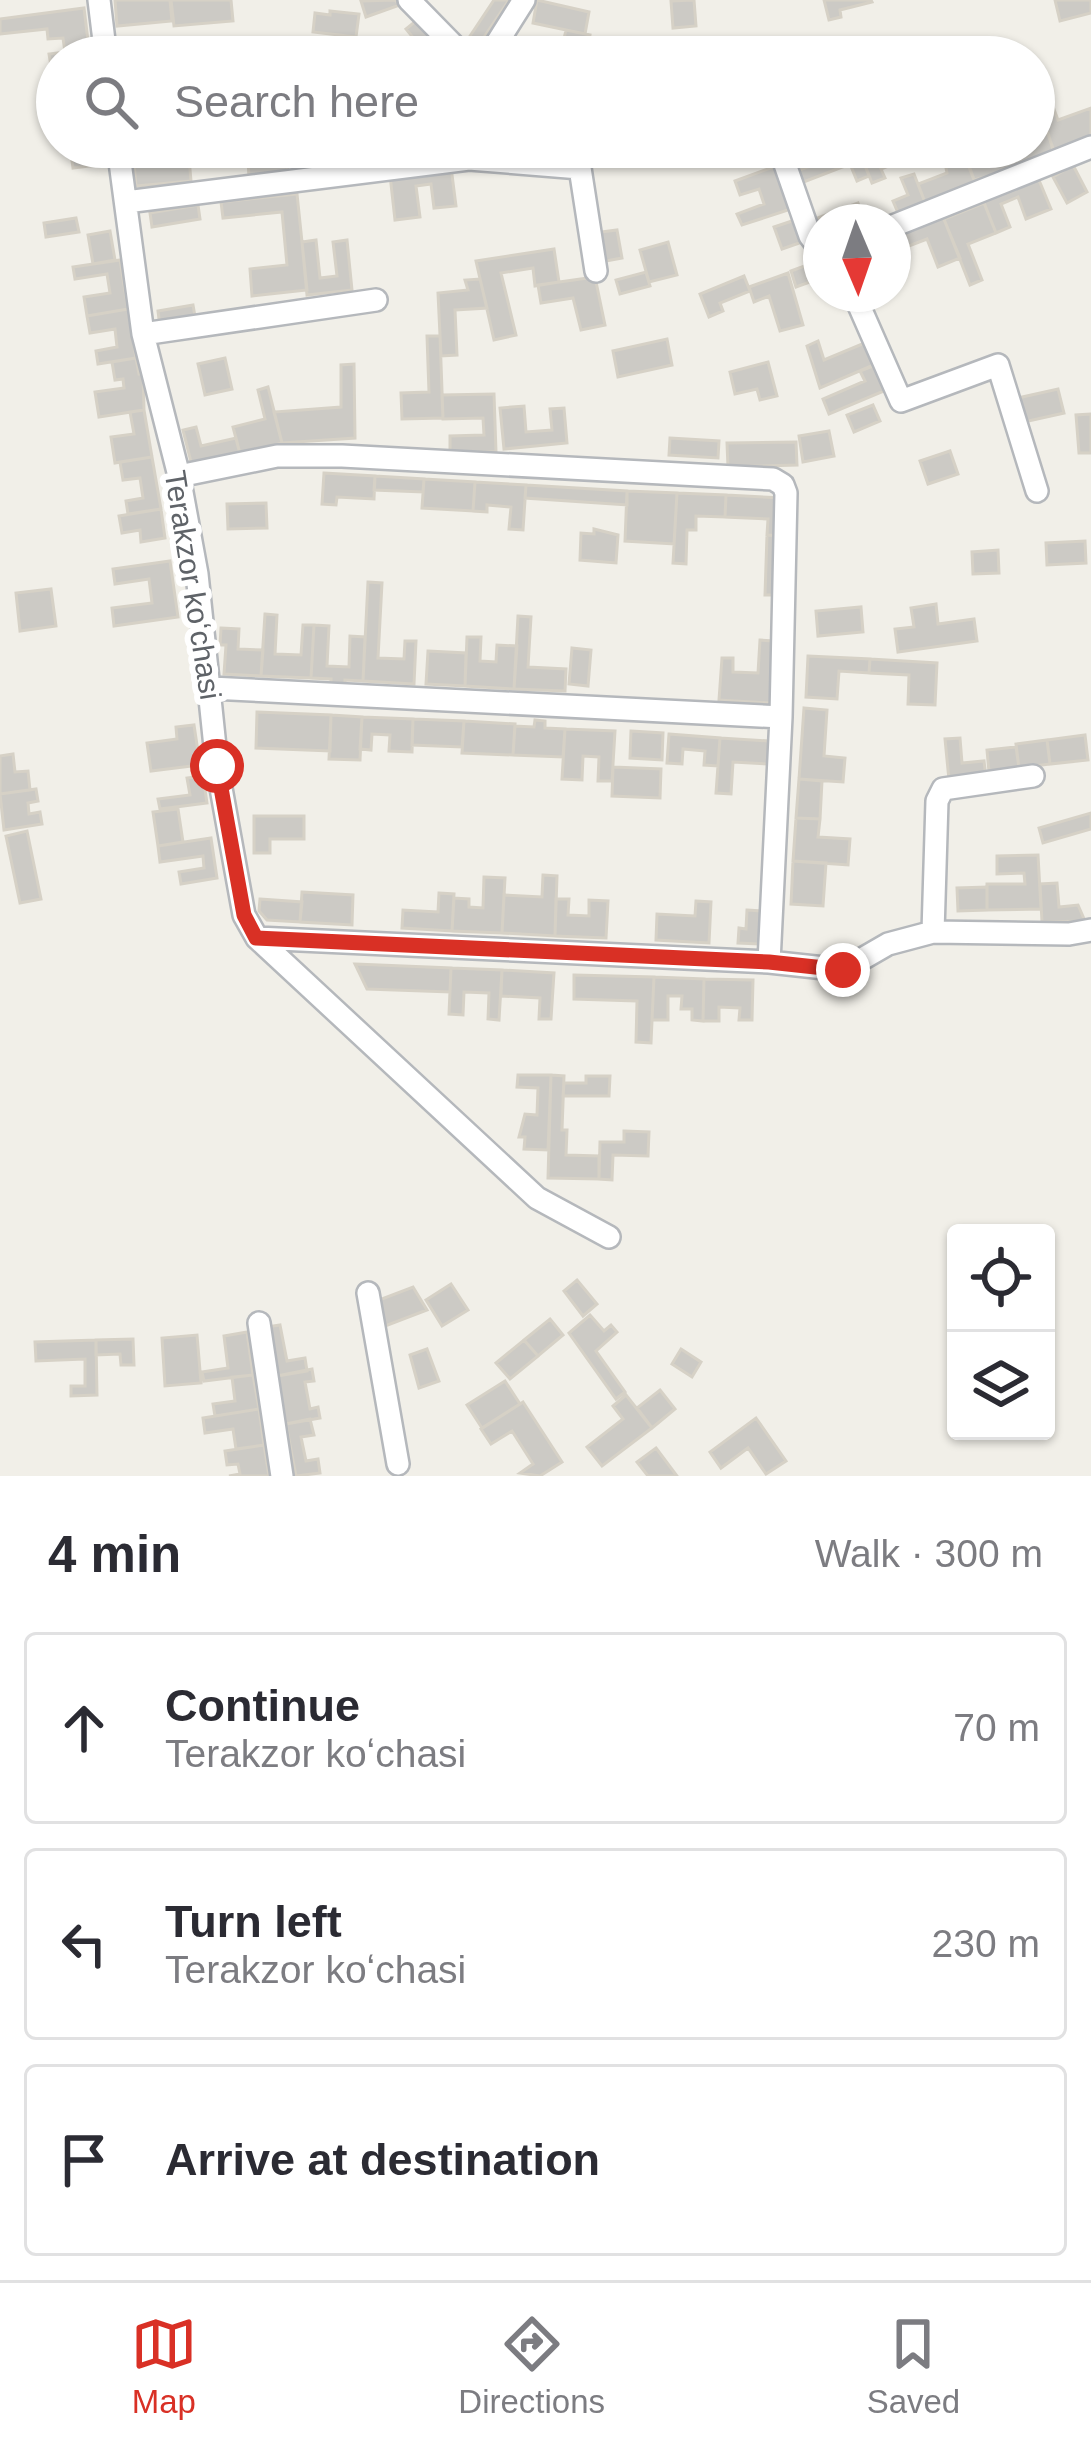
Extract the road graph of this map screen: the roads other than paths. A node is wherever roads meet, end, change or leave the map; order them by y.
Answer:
1 (99, 0) edge
2 (410, 0) edge
3 (524, 0) edge
4 (103, 36) edge
5 (445, 36) edge
6 (501, 36) edge
7 (1091, 147) edge
8 (1055, 161) edge
9 (121, 168) edge
10 (364, 168) edge
11 (580, 168) edge
12 (786, 168) edge
13 (1038, 168) edge
14 (125, 202) junction
15 (803, 216) edge
16 (911, 219) edge
17 (596, 271) dead end
18 (376, 300) dead end
19 (862, 312) edge
20 (143, 334) junction
21 (179, 476) junction
22 (1037, 491) dead end
23 (211, 688) junction
24 (782, 717) junction
25 (1033, 776) dead end
26 (1091, 931) edge
27 (933, 932) junction
28 (256, 938) junction
29 (769, 962) junction
30 (609, 1237) dead end
31 (368, 1293) dead end
32 (259, 1324) dead end
33 (398, 1464) dead end
34 (282, 1476) edge

1 - 4 street
2 - 5 street
3 - 6 street
7 - 8 street
9 - 14 street, Terakzor koʻchasi
10 - 14 street
11 - 17 street
12 - 15 street
13 - 16 street
14 - 20 street, Terakzor koʻchasi
18 - 20 street
19 - 22 street
20 - 21 street, Terakzor koʻchasi
21 - 23 street, Terakzor koʻchasi
21 - 24 street
23 - 24 street
23 - 28 street, Terakzor koʻchasi
24 - 29 street
25 - 27 street
26 - 27 street
27 - 29 street
28 - 29 street
28 - 30 street
31 - 33 street
32 - 34 street

